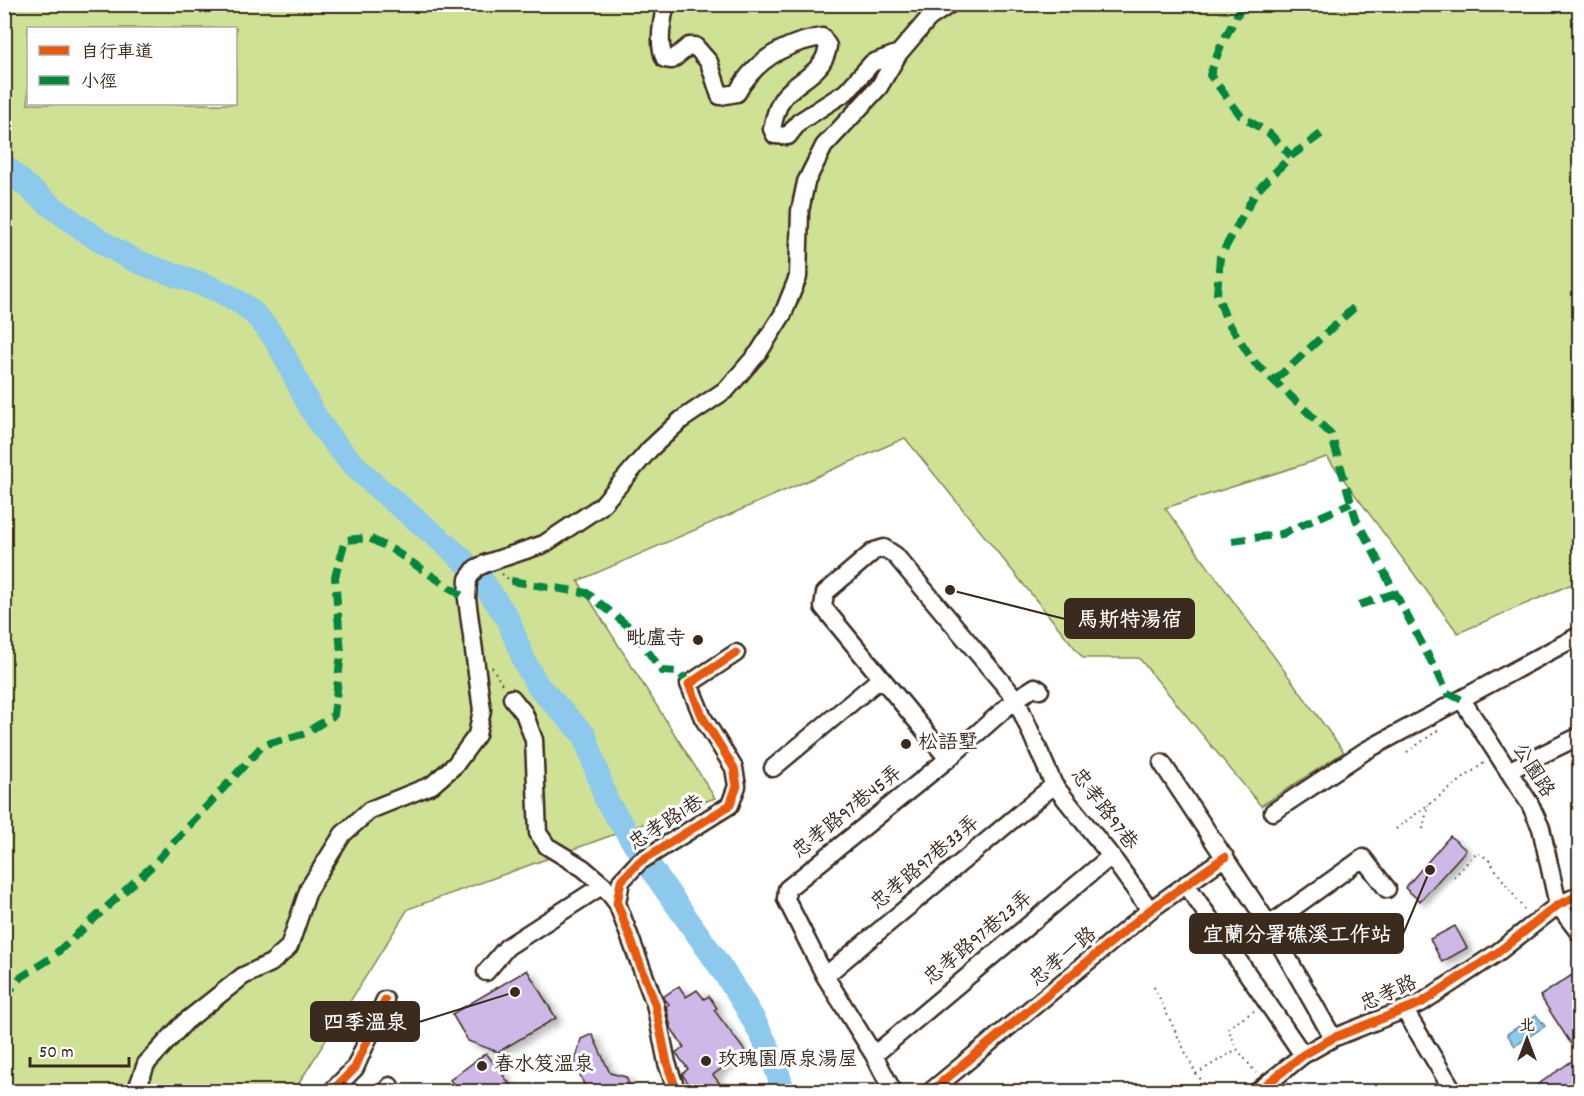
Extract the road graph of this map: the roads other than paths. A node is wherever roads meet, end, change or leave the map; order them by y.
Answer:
1 (666, 4) edge
2 (950, 4) edge
3 (899, 53) junction
4 (1580, 635) edge
5 (736, 653) dead end
6 (881, 678) junction
7 (1040, 690) dead end
8 (512, 698) dead end
9 (1016, 699) junction
10 (1462, 700) junction
11 (1580, 736) edge
12 (948, 759) junction
13 (1162, 763) dead end
14 (773, 768) dead end
15 (1508, 771) junction
16 (1054, 785) junction
17 (1273, 812) dead end
18 (1111, 855) junction
19 (1225, 857) junction
20 (1186, 884) junction
21 (603, 885) junction
22 (1387, 889) dead end
23 (1580, 895) edge
24 (616, 903) junction
25 (1558, 905) junction
26 (1150, 910) junction
27 (1269, 925) junction
28 (1580, 934) edge
29 (486, 972) dead end
30 (825, 976) junction
31 (385, 1000) dead end
32 (1405, 1011) junction
33 (1333, 1038) junction
34 (874, 1054) junction
35 (1303, 1055) junction
36 (1261, 1088) edge
37 (136, 1092) edge
38 (331, 1092) edge
39 (677, 1092) edge
40 (893, 1092) edge
41 (930, 1092) edge
42 (1454, 1092) edge

1 - 3 street
2 - 3 street
3 - 37 street
4 - 10 street
5 - 24 street, 忠孝路1巷
6 - 9 street, 忠孝路97巷
6 - 12 street
6 - 14 street
7 - 9 street
8 - 21 street
9 - 12 street, 忠孝路97巷45弄
9 - 16 street, 忠孝路97巷
10 - 15 street, 公園路
10 - 17 street
11 - 15 street
12 - 30 street, 忠孝路97巷45弄
13 - 19 street
15 - 25 street, 公園路
16 - 18 street, 忠孝路97巷
16 - 30 street, 忠孝路97巷33弄
18 - 26 street, 忠孝路97巷
18 - 34 street, 忠孝路97巷23弄
19 - 20 street, 忠孝一路
19 - 27 street
20 - 26 street, 忠孝一路
20 - 35 street
21 - 24 street
21 - 29 street
22 - 27 street
23 - 25 street, 忠孝路
24 - 39 street
25 - 28 street, 公園路
25 - 32 street, 忠孝路
26 - 41 street, 忠孝一路
27 - 33 street
30 - 34 street
31 - 38 street
32 - 33 street, 忠孝路
32 - 42 street
33 - 35 street, 忠孝路
34 - 40 street
35 - 36 street, 忠孝路

